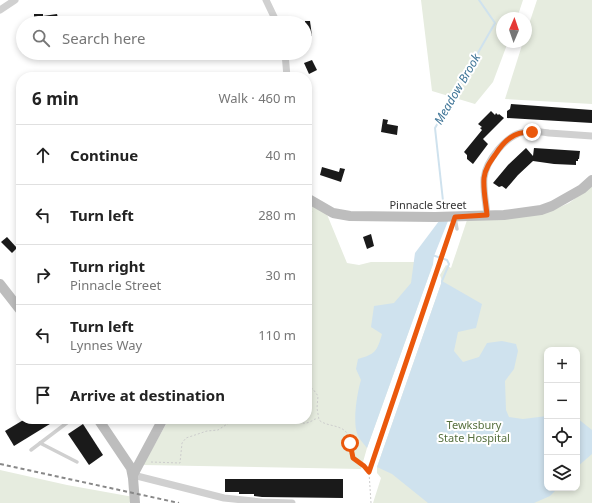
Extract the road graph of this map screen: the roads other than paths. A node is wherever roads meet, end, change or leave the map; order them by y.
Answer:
1 (15, 0) edge
2 (266, 0) edge
3 (1, 9) edge
4 (274, 16) edge
5 (286, 60) edge
6 (287, 72) edge
7 (592, 136) edge
8 (592, 180) edge
9 (312, 201) edge
10 (487, 215) junction
11 (455, 217) junction
12 (457, 230) dead end
13 (0, 284) edge
14 (16, 305) edge
15 (65, 424) edge
16 (101, 424) edge
17 (160, 424) edge
18 (40, 443) junction
19 (31, 450) dead end
20 (77, 462) dead end
21 (133, 475) junction
22 (135, 503) edge
23 (292, 503) edge

1 - 3 street
2 - 4 street
5 - 6 street
7 - 10 street
8 - 10 street, Pinnacle Street
9 - 11 street, Pinnacle Street
10 - 11 street, Pinnacle Street
11 - 12 lane
13 - 14 street
15 - 18 lane
16 - 21 street
17 - 21 street
18 - 19 lane
18 - 20 lane
21 - 22 street
21 - 23 street

